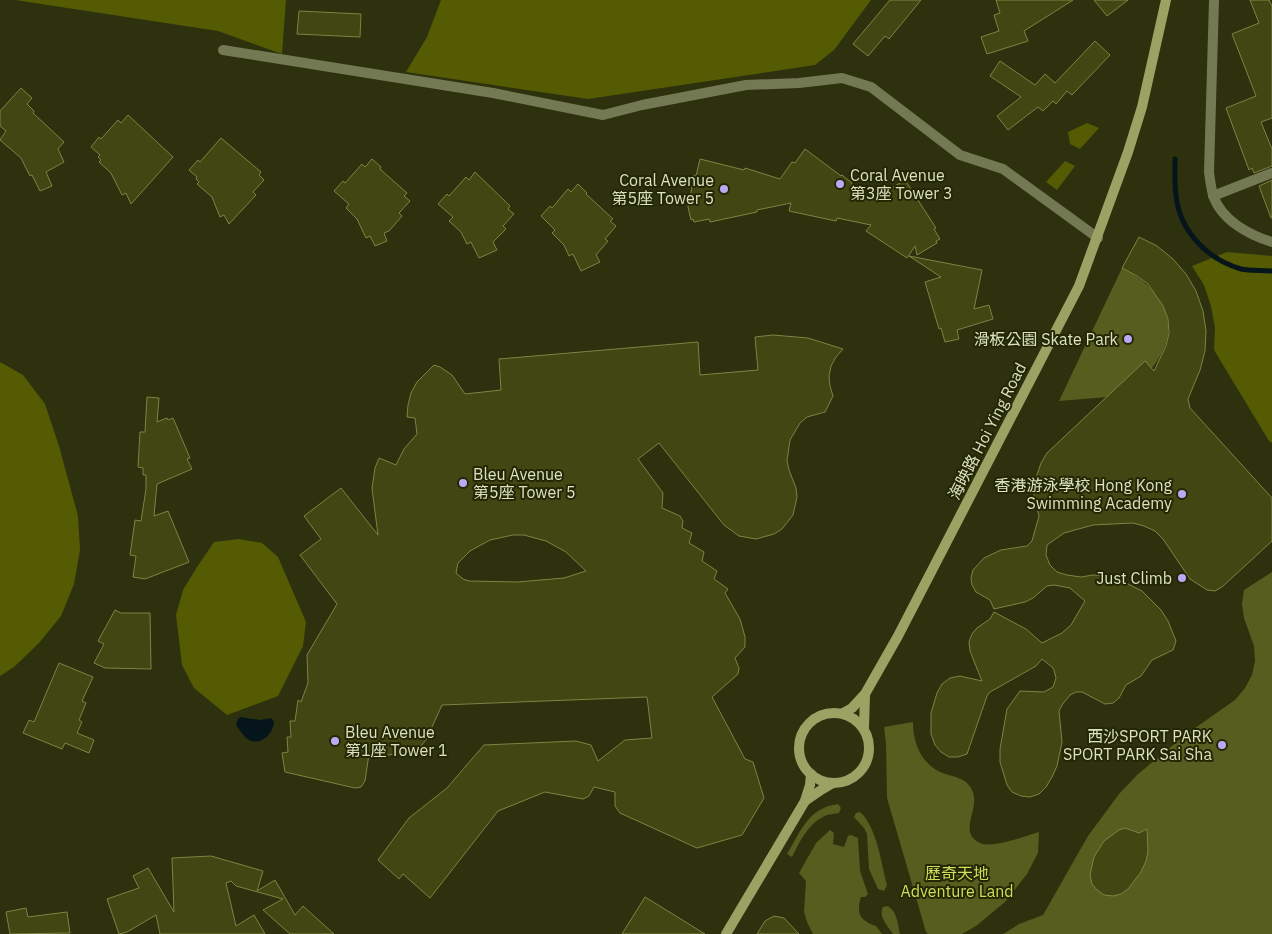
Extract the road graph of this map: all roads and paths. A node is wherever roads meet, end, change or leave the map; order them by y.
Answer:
1 (1166, 0) edge
2 (1214, 0) edge
3 (222, 50) dead end
4 (1272, 173) edge
5 (1213, 196) junction
6 (1098, 238) junction
7 (1272, 242) edge
8 (865, 694) junction
9 (842, 713) junction
10 (864, 727) junction
11 (810, 774) junction
12 (833, 783) junction
13 (805, 801) junction
14 (726, 934) edge

1 - 6 street, 海映路 Hoi Ying Road
2 - 5 street
3 - 6 street
4 - 5 street
5 - 7 street
6 - 8 street, 海映路 Hoi Ying Road
8 - 9 street, 海映路 Hoi Ying Road
8 - 10 street, 海映路 Hoi Ying Road
9 - 10 street
9 - 11 street, 海映路 Hoi Ying Road
10 - 12 street, 海映路 Hoi Ying Road
11 - 12 street
11 - 13 street, 海映路 Hoi Ying Road
12 - 13 street, 海映路 Hoi Ying Road
13 - 14 street, 海映路 Hoi Ying Road

